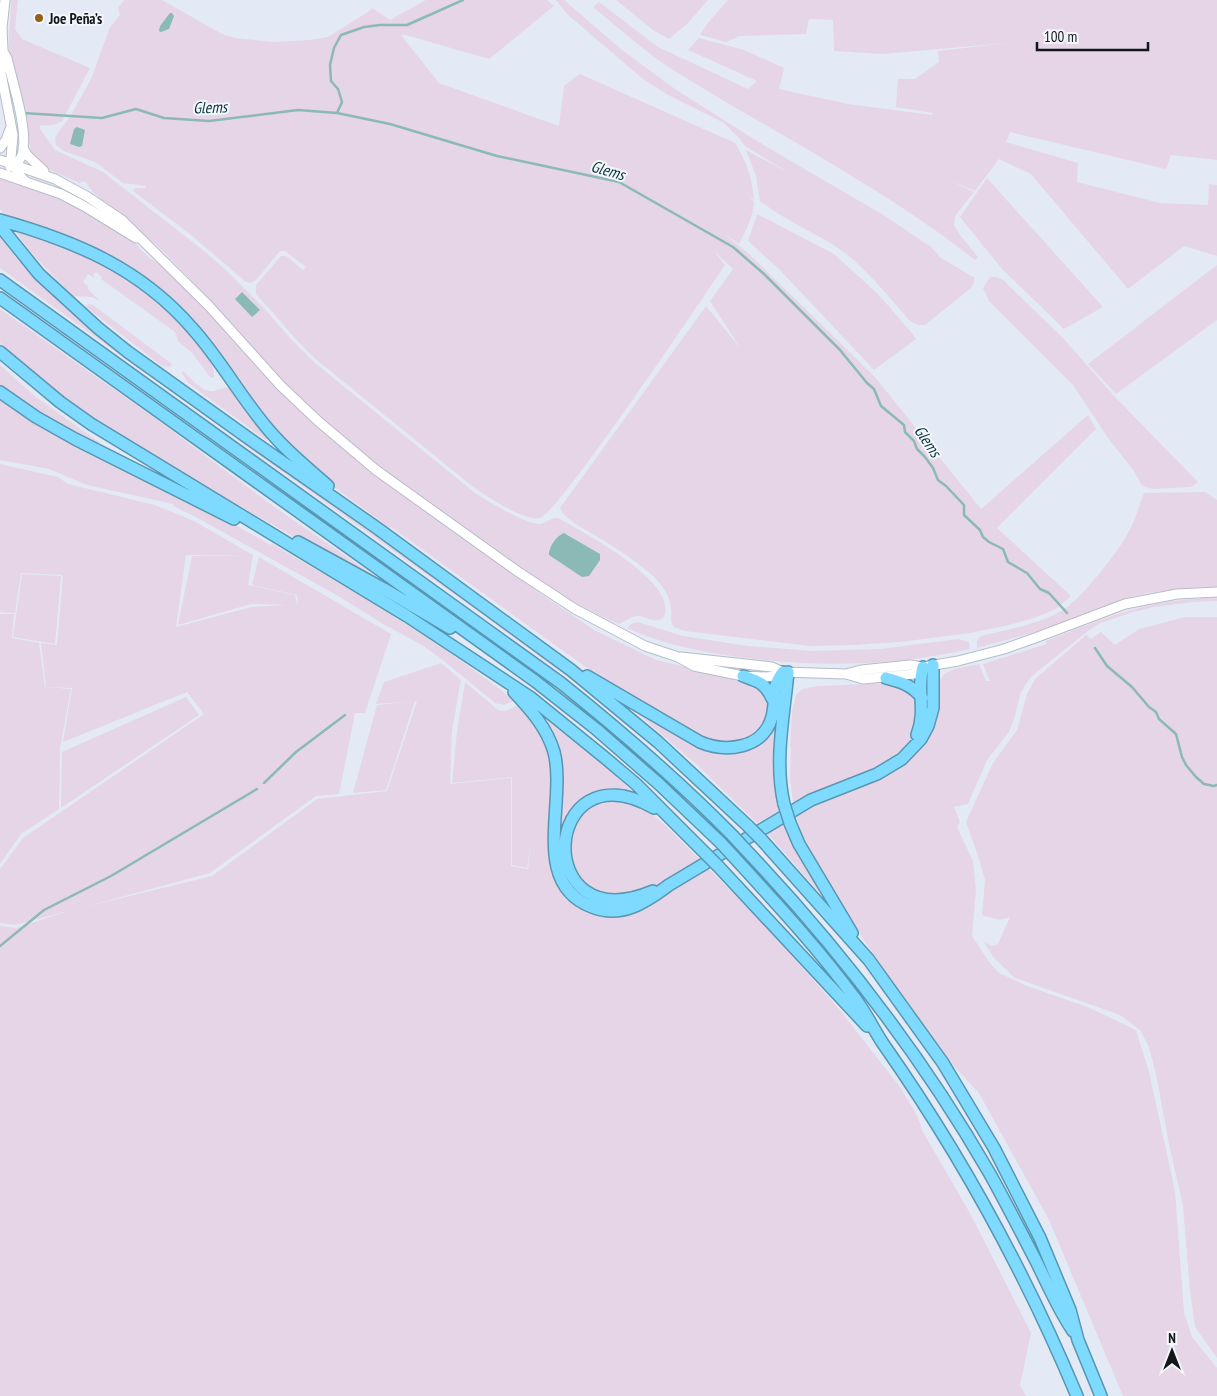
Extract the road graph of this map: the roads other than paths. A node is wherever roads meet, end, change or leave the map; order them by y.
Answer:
1 (5, 0) edge
2 (3, 50) junction
3 (11, 124) junction
4 (0, 148) edge
5 (23, 148) junction
6 (0, 160) edge
7 (14, 164) junction
8 (0, 172) edge
9 (55, 179) junction
10 (26, 182) junction
11 (0, 220) edge
12 (0, 226) edge
13 (143, 242) junction
14 (0, 280) edge
15 (0, 298) edge
16 (0, 352) edge
17 (0, 392) edge
18 (251, 522) junction
19 (377, 528) junction
20 (283, 542) junction
21 (1217, 592) edge
22 (553, 656) junction
23 (678, 657) junction
24 (928, 666) junction
25 (516, 668) junction
26 (786, 672) junction
27 (846, 674) junction
28 (499, 676) junction
29 (743, 676) junction
30 (886, 678) junction
31 (922, 698) junction
32 (774, 702) junction
33 (913, 746) junction
34 (668, 815) junction
35 (668, 885) junction
36 (869, 960) junction
37 (884, 1044) junction
38 (1078, 1340) junction
39 (1077, 1396) edge
40 (1101, 1396) edge

1 - 2 main road
2 - 3 main road
2 - 5 main road
3 - 4 main road
3 - 7 main road
5 - 7 main road
5 - 9 main road
6 - 7 main road
7 - 8 main road
7 - 9 main road
7 - 10 main road
8 - 10 main road
9 - 13 main road
10 - 13 main road
11 - 19 highway
12 - 19 highway
13 - 23 main road
14 - 38 highway, bridge
15 - 25 highway
16 - 18 highway
17 - 20 highway
18 - 20 highway
18 - 25 highway
19 - 22 highway
20 - 28 highway
21 - 24 main road
22 - 32 highway
22 - 36 highway, bridge
23 - 26 main road
23 - 29 main road
24 - 27 main road
24 - 30 main road
24 - 31 highway
24 - 33 highway
25 - 37 highway, bridge
26 - 27 main road
26 - 29 main road
26 - 32 highway
26 - 36 highway, bridge
27 - 30 main road
28 - 34 highway
28 - 35 highway
29 - 32 highway
30 - 31 highway
31 - 33 highway
33 - 35 highway
34 - 35 highway
34 - 37 highway, bridge
36 - 38 highway
37 - 39 highway
38 - 40 highway

